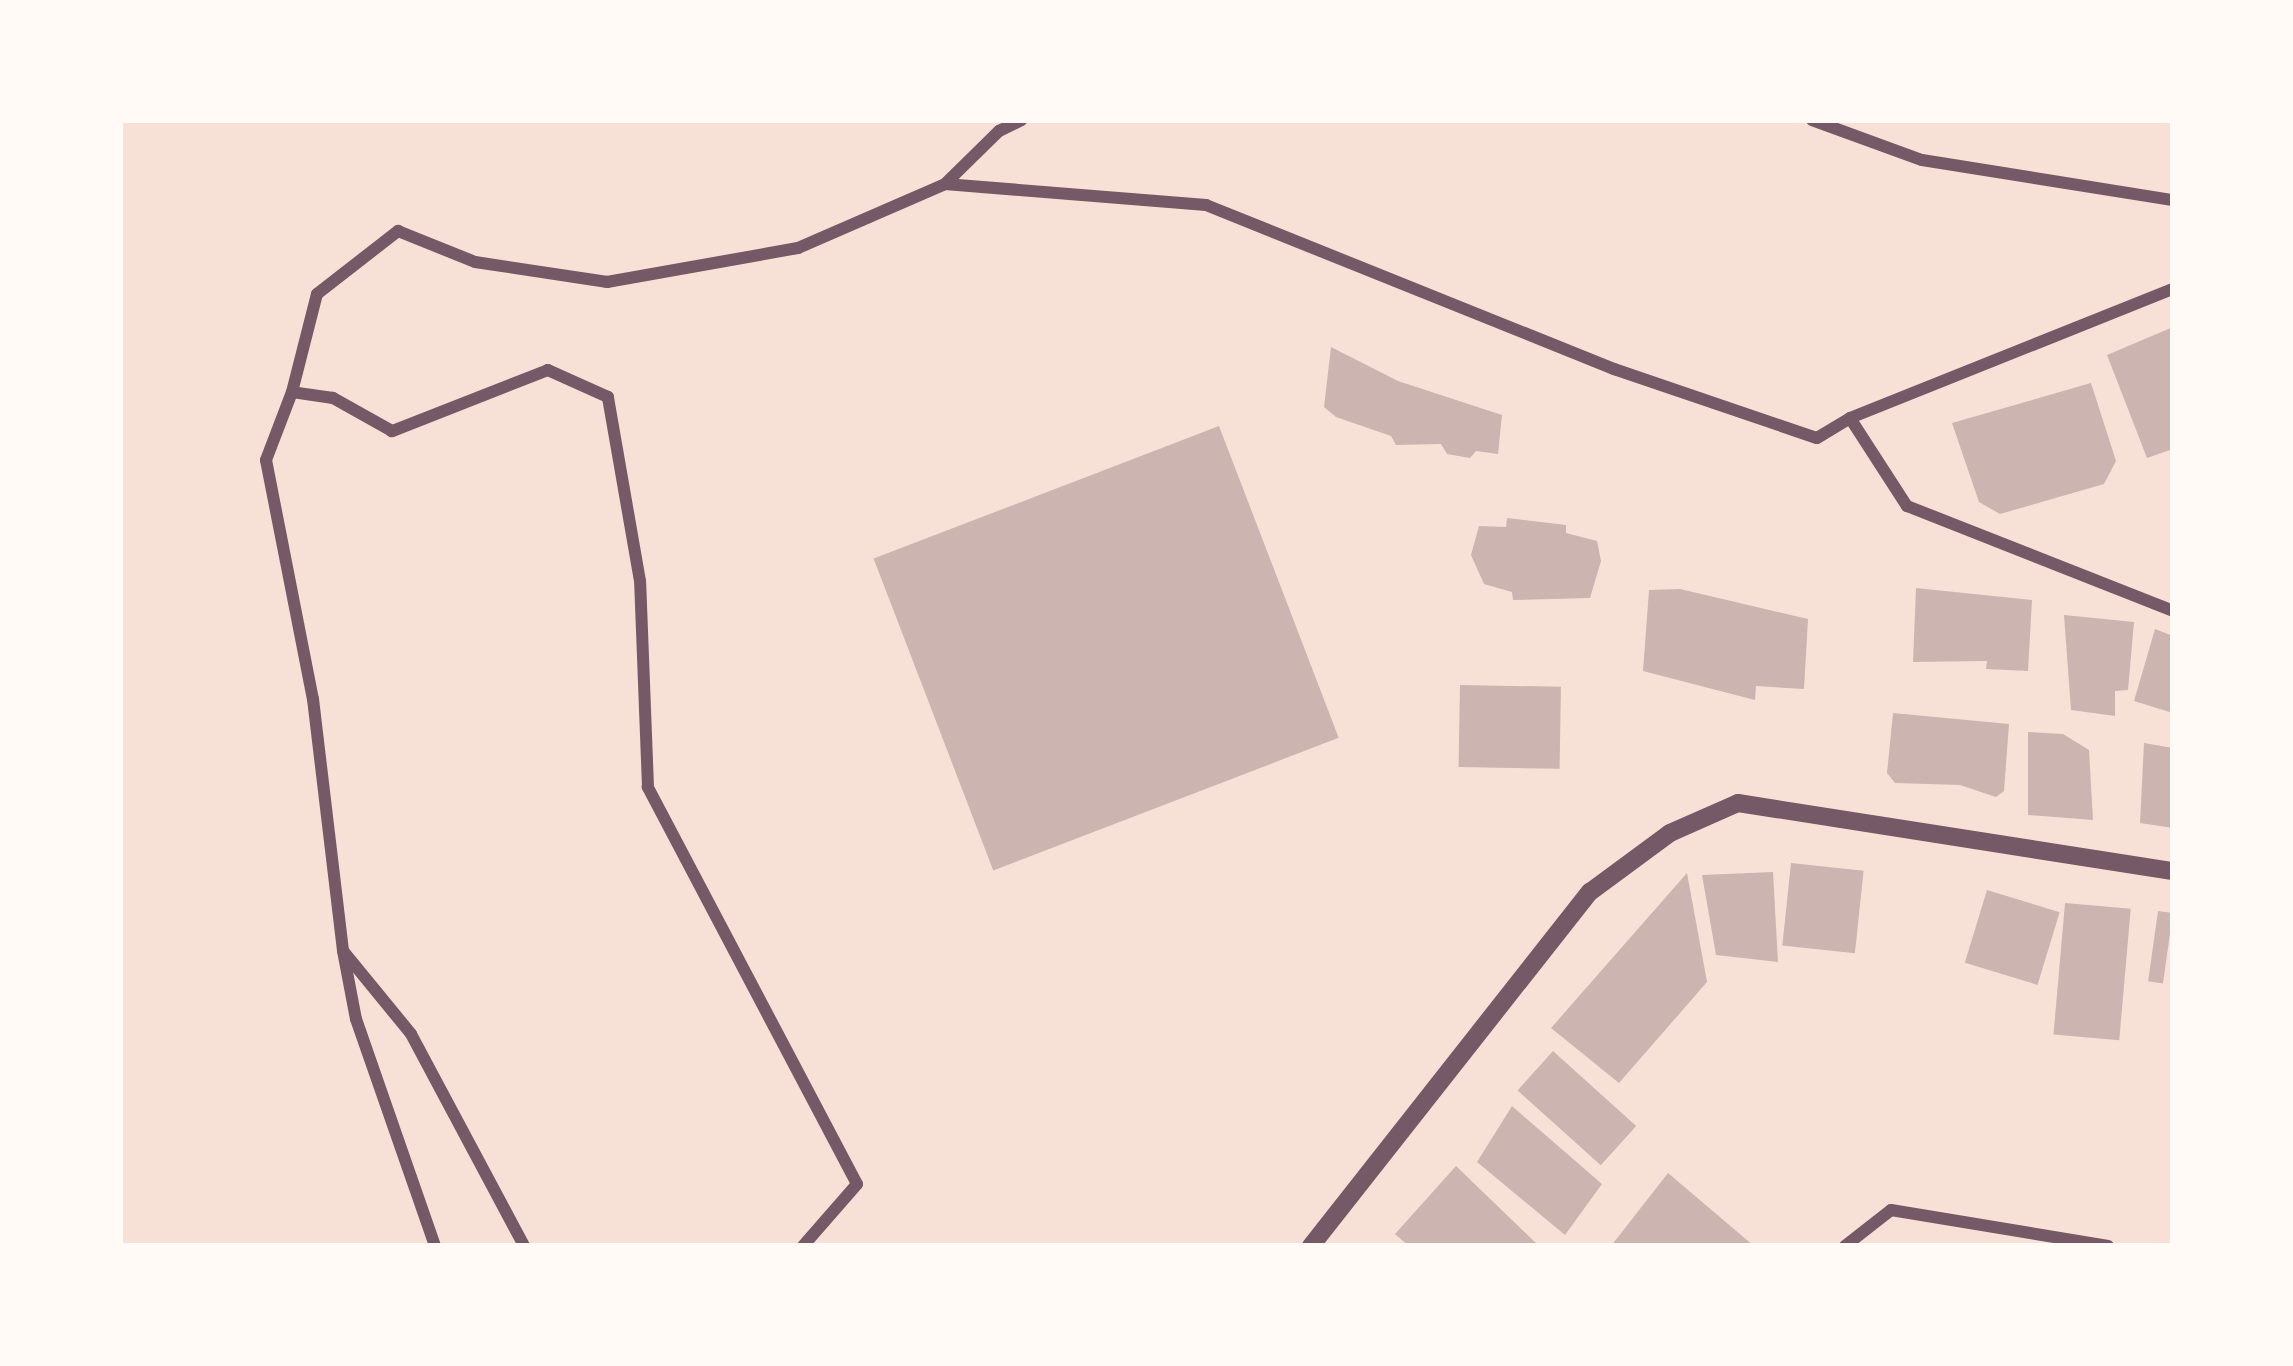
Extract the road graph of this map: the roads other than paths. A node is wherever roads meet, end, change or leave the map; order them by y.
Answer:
1 (1022, 120) edge
2 (1812, 120) edge
3 (946, 184) junction
4 (2173, 200) edge
5 (2173, 289) edge
6 (292, 392) junction
7 (1850, 418) junction
8 (2173, 611) edge
9 (2173, 872) edge
10 (343, 951) junction
11 (435, 1246) edge
12 (524, 1246) edge
13 (803, 1246) edge
14 (1311, 1246) edge
15 (1845, 1246) edge
16 (2108, 1246) edge

1 - 3 street
2 - 4 street
3 - 6 street
3 - 7 street
5 - 7 street
6 - 10 street
6 - 13 street
7 - 8 street
9 - 14 street
10 - 11 street
10 - 12 street
15 - 16 street

